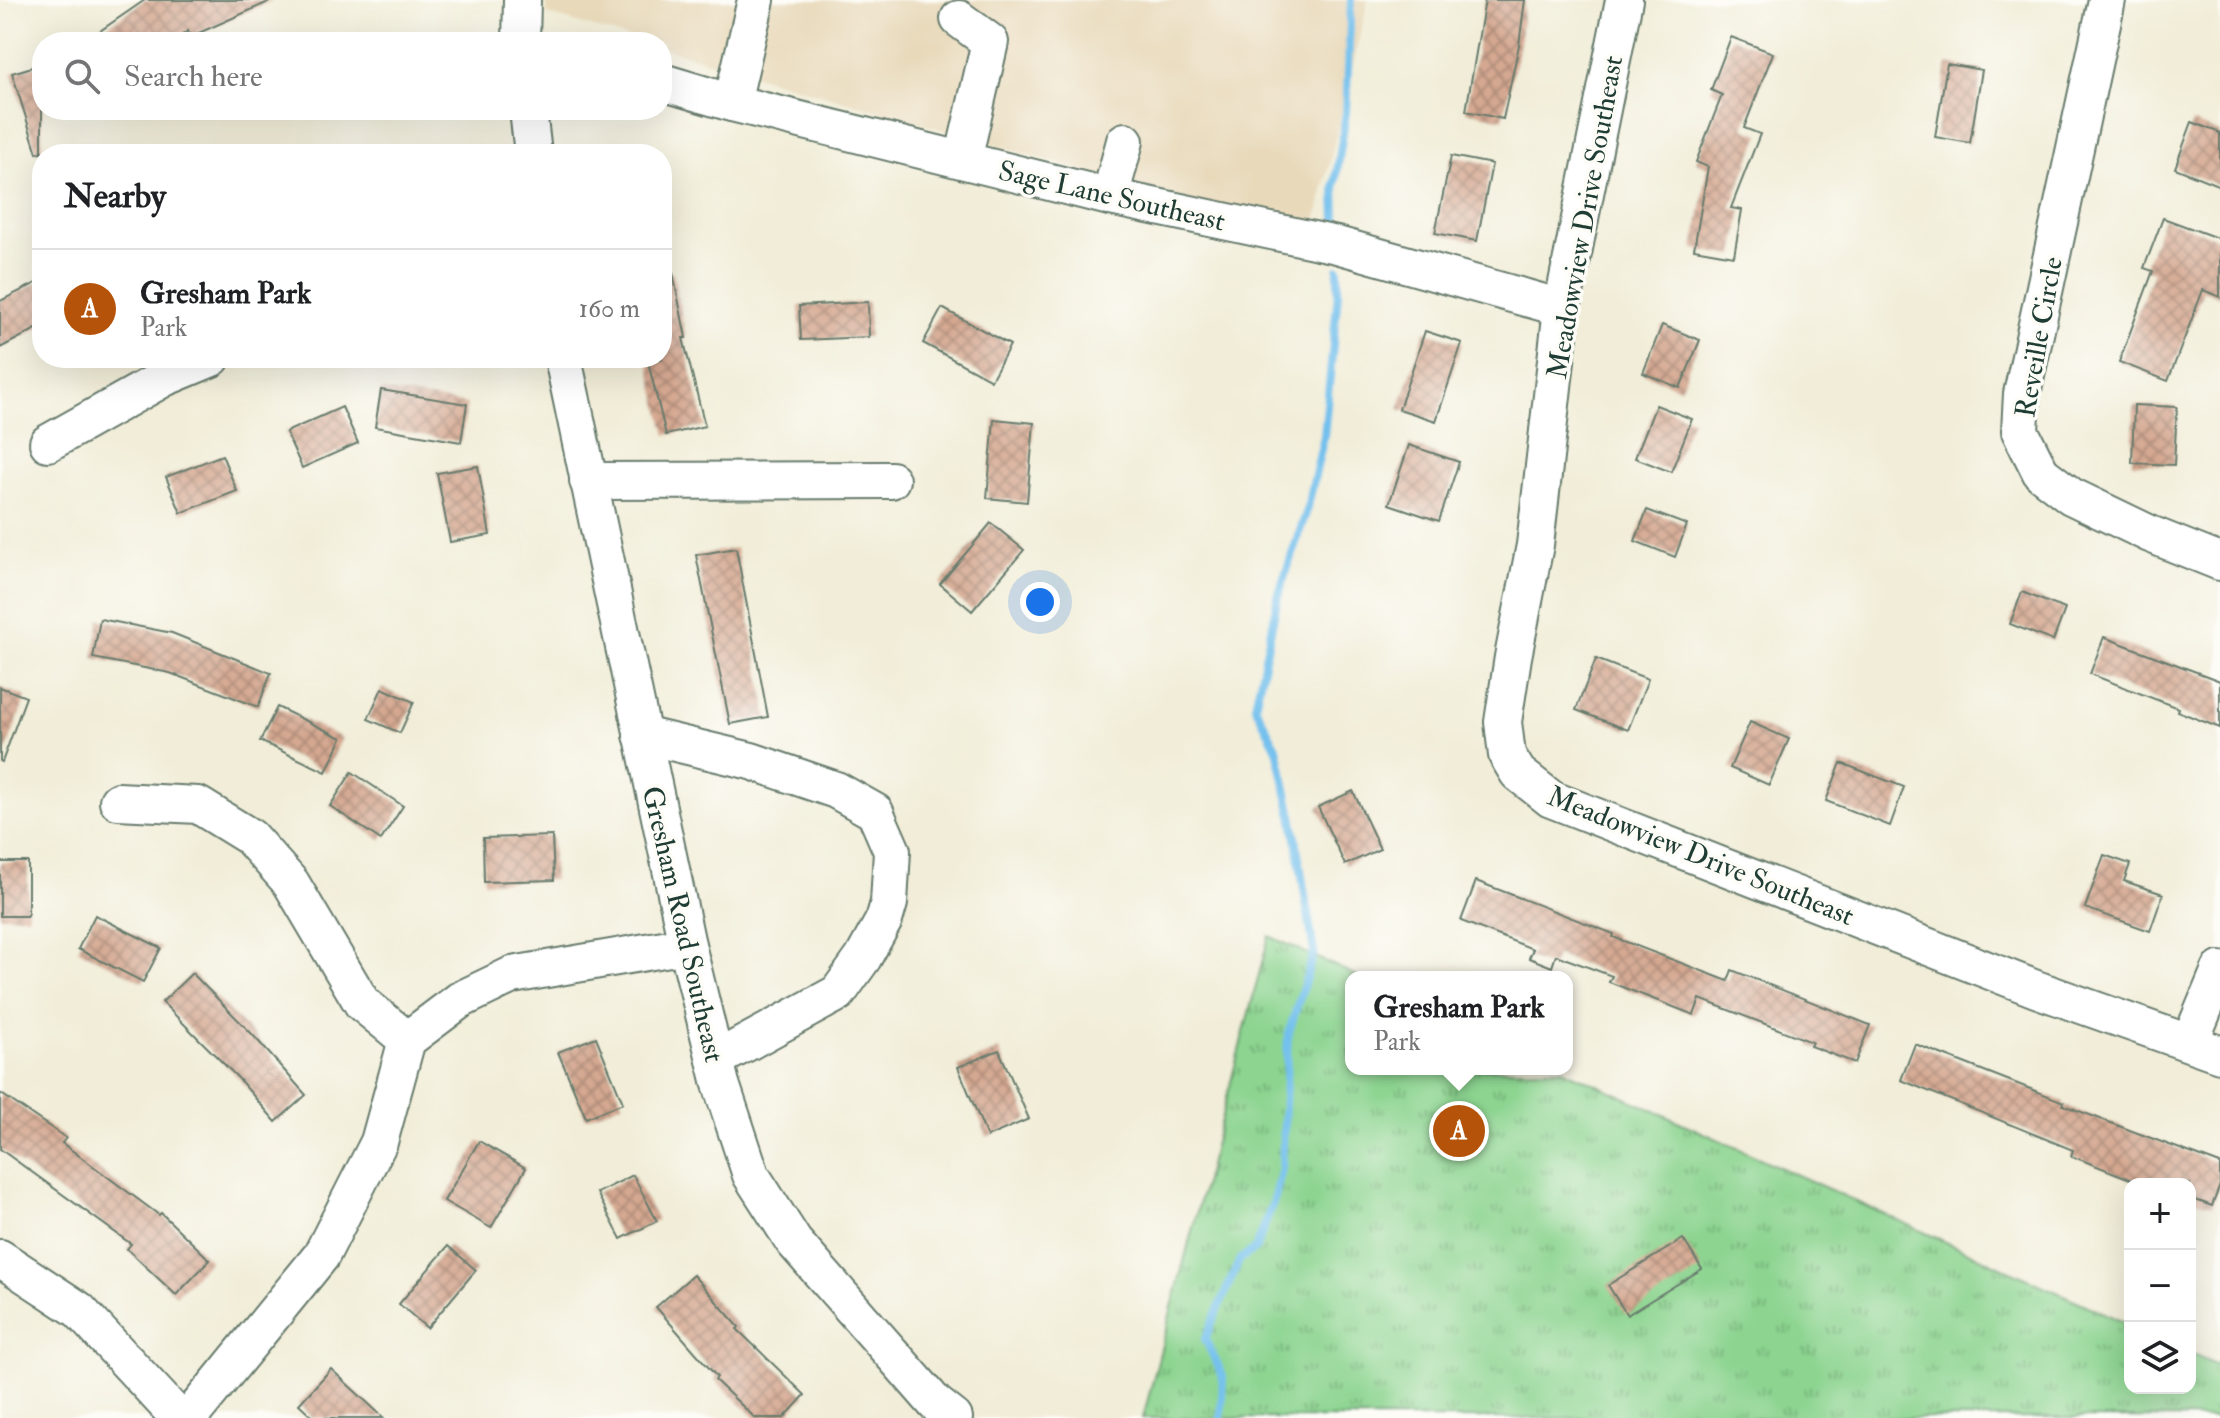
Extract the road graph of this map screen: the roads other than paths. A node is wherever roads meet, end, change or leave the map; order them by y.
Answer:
1 (522, 0) edge
2 (756, 0) edge
3 (1624, 0) edge
4 (2107, 0) edge
5 (959, 19) dead end
6 (522, 32) edge
7 (672, 85) edge
8 (732, 103) junction
9 (529, 120) edge
10 (1125, 141) dead end
11 (532, 144) edge
12 (963, 160) junction
13 (1110, 197) junction
14 (1562, 308) junction
15 (188, 368) edge
16 (565, 368) edge
17 (48, 443) dead end
18 (891, 480) dead end
19 (588, 481) junction
20 (2220, 562) edge
21 (642, 735) junction
22 (118, 801) dead end
23 (687, 945) junction
24 (2220, 970) edge
25 (407, 1040) junction
26 (2205, 1048) edge
27 (715, 1060) junction
28 (0, 1258) edge
29 (938, 1413) edge
30 (179, 1418) edge
31 (189, 1418) edge

1 - 6 street
2 - 8 street
3 - 14 street, Meadowview Drive Southeast
4 - 20 street, Reveille Circle
5 - 12 street
7 - 8 street, Sage Lane Southeast
8 - 12 street, Sage Lane Southeast
9 - 11 street
10 - 13 street
12 - 13 street, Sage Lane Southeast
13 - 14 street, Sage Lane Southeast
14 - 26 street, Meadowview Drive Southeast
15 - 17 street
16 - 19 street, Gresham Road Southeast
18 - 19 street
19 - 21 street, Gresham Road Southeast
21 - 23 street, Gresham Road Southeast
21 - 27 street
22 - 25 street
23 - 25 street
23 - 27 street, Gresham Road Southeast
24 - 26 street
25 - 31 street
27 - 29 street, Gresham Road Southeast
28 - 30 street

